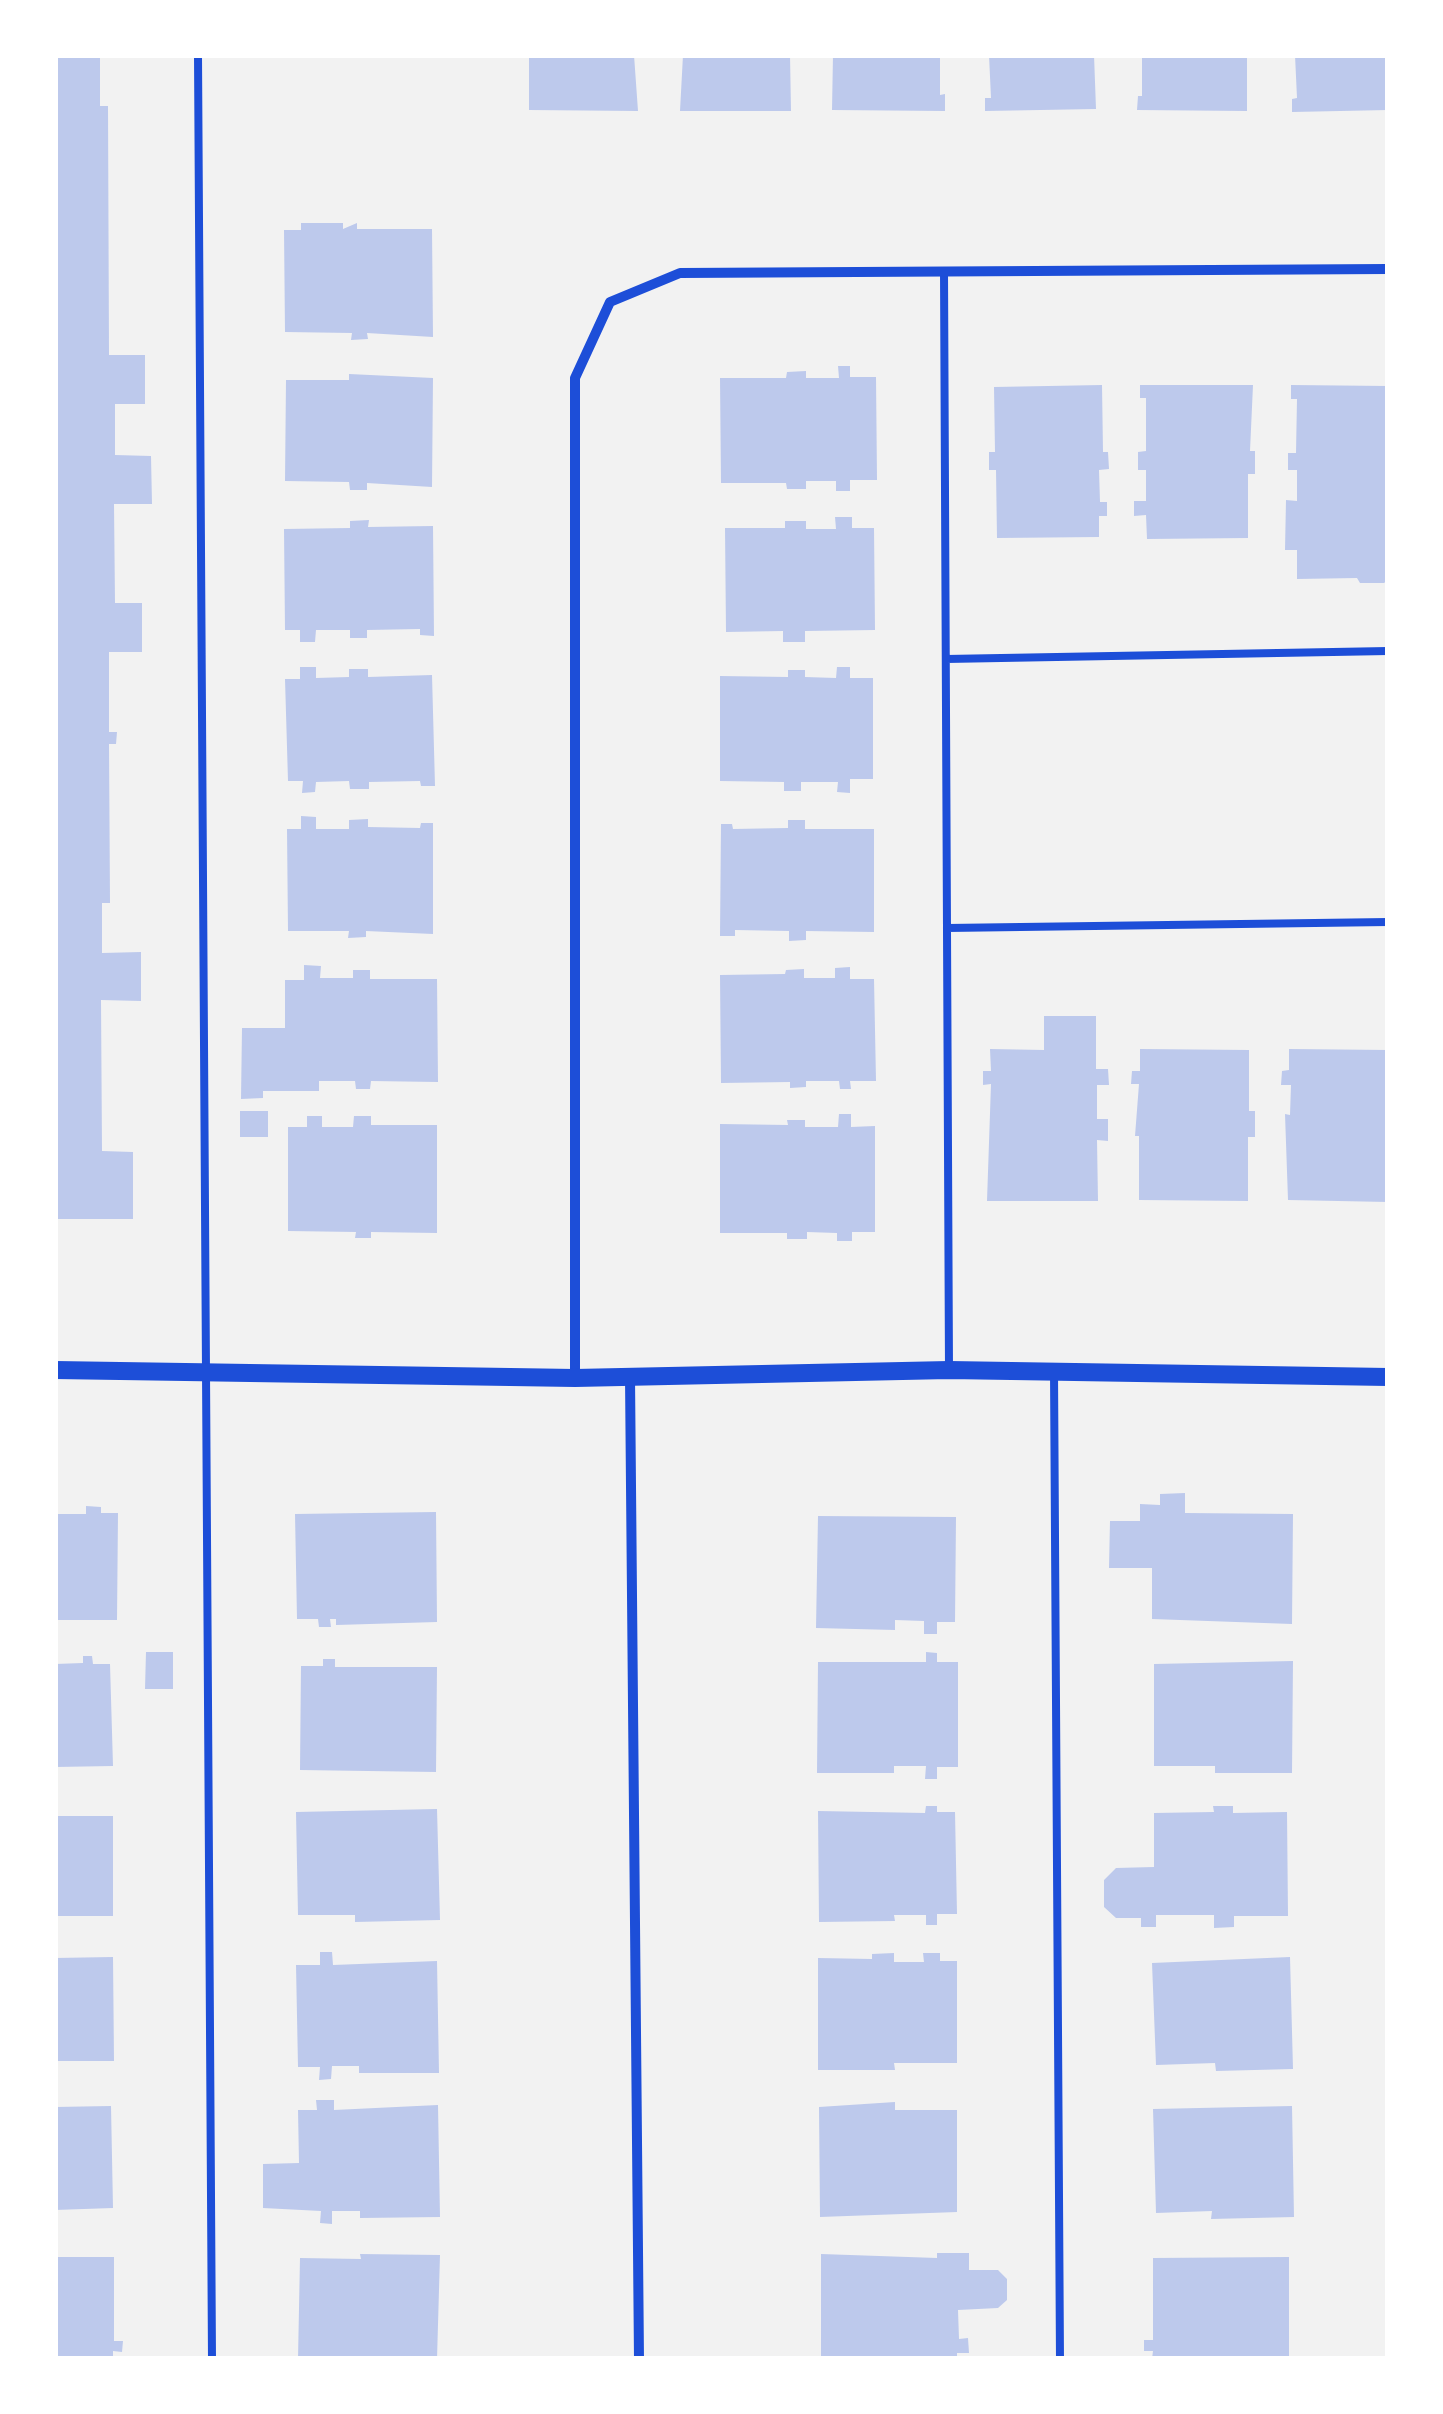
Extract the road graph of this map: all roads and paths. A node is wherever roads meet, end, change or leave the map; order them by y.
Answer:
1 (198, 55) edge
2 (1388, 269) edge
3 (944, 271) junction
4 (1388, 652) edge
5 (946, 659) junction
6 (1388, 922) edge
7 (947, 928) junction
8 (55, 1370) edge
9 (949, 1370) junction
10 (209, 1371) junction
11 (1054, 1371) junction
12 (630, 1377) junction
13 (1388, 1377) edge
14 (575, 1378) junction
15 (212, 2359) edge
16 (639, 2359) edge
17 (1060, 2359) edge

1 - 10 lane
2 - 3 street
3 - 5 lane
3 - 14 street
4 - 5 lane
5 - 7 lane
6 - 7 lane
7 - 9 lane
8 - 10 street
9 - 11 street
9 - 12 street
10 - 14 street
10 - 15 lane
11 - 13 street
11 - 17 lane
12 - 14 street
12 - 16 street

